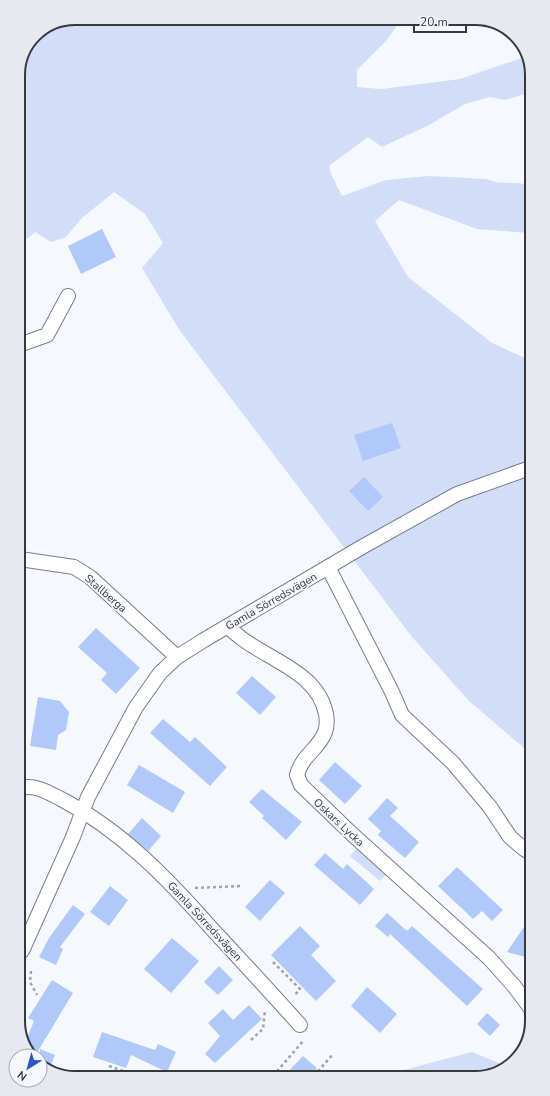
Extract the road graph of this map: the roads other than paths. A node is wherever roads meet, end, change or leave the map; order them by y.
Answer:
1 (68, 296) dead end
2 (25, 343) edge
3 (525, 470) edge
4 (25, 560) edge
5 (328, 567) junction
6 (228, 626) junction
7 (177, 657) junction
8 (25, 788) edge
9 (82, 812) junction
10 (525, 850) edge
11 (25, 944) edge
12 (525, 1001) edge
13 (300, 1025) dead end

1 - 2 street
3 - 5 street, Gamla Sörredsvägen
4 - 7 street, Stallberga
5 - 6 street, Gamla Sörredsvägen
5 - 10 street
6 - 7 street, Gamla Sörredsvägen
6 - 12 street, Oskars Lycka
7 - 9 street, Gamla Sörredsvägen
8 - 9 street, Gamla Sörredsvägen
9 - 11 street, Gamla Sörredsvägen
9 - 13 street, Gamla Sörredsvägen

